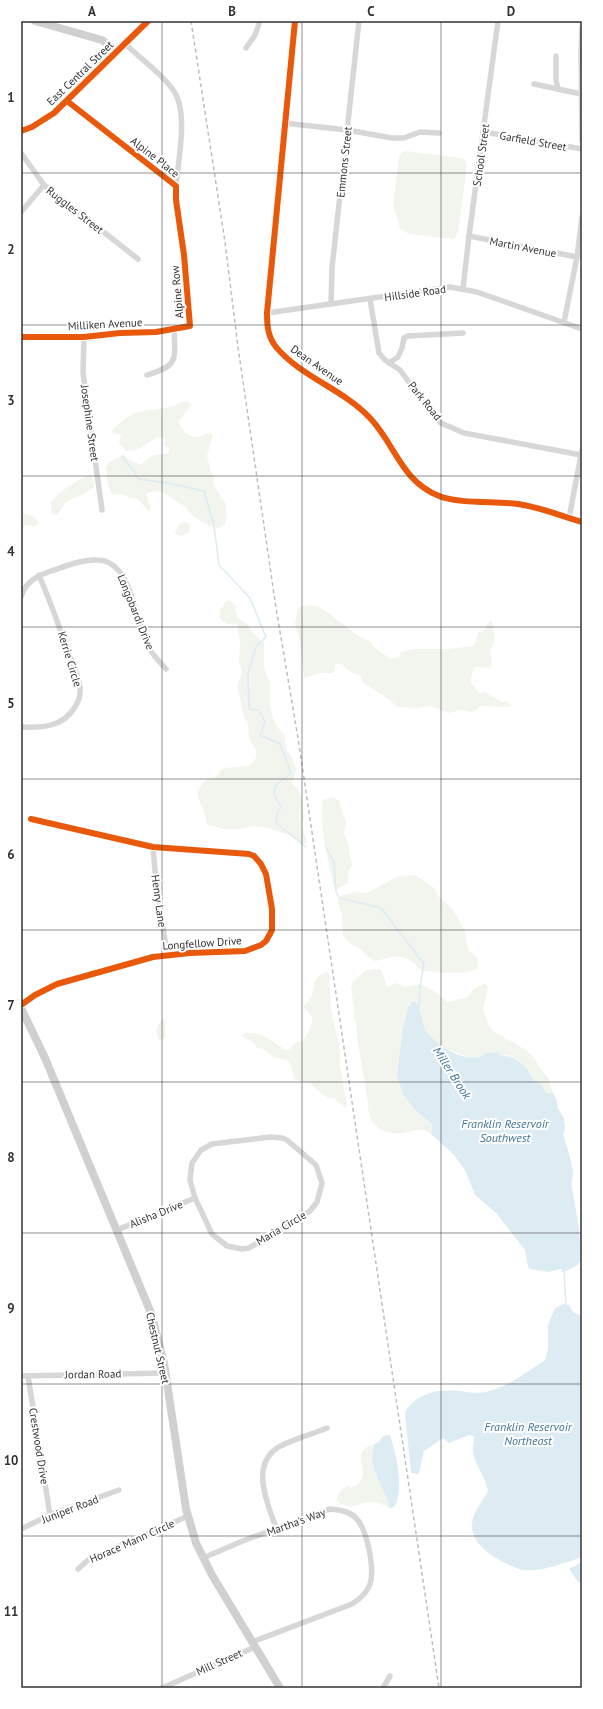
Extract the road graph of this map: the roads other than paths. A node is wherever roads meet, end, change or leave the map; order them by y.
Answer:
1 (35, 21) edge
2 (148, 21) edge
3 (260, 21) edge
4 (295, 21) edge
5 (359, 21) edge
6 (498, 21) edge
7 (582, 27) edge
8 (125, 44) junction
9 (246, 48) dead end
10 (117, 51) junction
11 (556, 56) dead end
12 (534, 84) dead end
13 (558, 89) junction
14 (581, 94) edge
15 (67, 101) junction
16 (284, 123) junction
17 (347, 130) junction
18 (21, 131) edge
19 (484, 132) junction
20 (439, 133) dead end
21 (582, 141) edge
22 (582, 149) edge
23 (21, 153) edge
24 (44, 185) junction
25 (176, 186) junction
26 (21, 212) edge
27 (582, 217) edge
28 (469, 236) junction
29 (184, 255) joint
30 (577, 257) junction
31 (138, 259) dead end
32 (463, 289) junction
33 (370, 299) junction
34 (331, 304) junction
35 (267, 313) junction
36 (564, 322) junction
37 (190, 326) joint
38 (174, 329) junction
39 (582, 329) edge
40 (463, 333) dead end
41 (84, 336) junction
42 (21, 337) edge
43 (389, 363) junction
44 (147, 375) dead end
45 (581, 452) edge
46 (102, 510) dead end
47 (569, 518) junction
48 (582, 522) edge
49 (39, 575) junction
50 (21, 598) edge
51 (166, 668) dead end
52 (21, 727) edge
53 (31, 819) dead end
54 (153, 847) junction
55 (167, 955) junction
56 (21, 1005) edge
57 (21, 1008) edge
58 (195, 1198) junction
59 (118, 1230) junction
60 (165, 1373) junction
61 (21, 1376) edge
62 (28, 1376) junction
63 (327, 1428) dead end
64 (119, 1490) dead end
65 (50, 1515) junction
66 (188, 1516) junction
67 (21, 1528) edge
68 (276, 1528) junction
69 (203, 1558) junction
70 (78, 1569) dead end
71 (254, 1644) junction
72 (390, 1676) dead end
73 (162, 1688) edge
74 (280, 1688) edge
75 (383, 1688) edge

1 - 10 main road
2 - 8 main road, East Central Street
3 - 9 street
4 - 16 street, Dean Avenue
5 - 17 street, Emmons Street
6 - 19 street, School Street
7 - 14 street
8 - 10 main road, East Central Street
8 - 25 street
10 - 15 main road, East Central Street
11 - 13 street
12 - 13 street
13 - 14 street
14 - 21 street
15 - 18 main road, East Central Street
15 - 25 street, Alpine Place
16 - 17 street
16 - 35 street, Dean Avenue
17 - 20 street
17 - 34 street, Emmons Street
19 - 22 street, Garfield Street
19 - 28 street, School Street
23 - 24 street, Ruggles Street
24 - 26 street
24 - 31 street, Ruggles Street
25 - 29 street, Alpine Place
27 - 30 street
28 - 30 street, Martin Avenue
28 - 32 street, School Street
29 - 37 street, Alpine Row
30 - 36 street
32 - 33 street, Hillside Road
32 - 36 street, Hillside Road
33 - 34 street, Hillside Road
33 - 43 street, Park Road
34 - 35 street, Hillside Road
35 - 47 street, Dean Avenue
36 - 39 street, Hillside Road
37 - 38 street, Milliken Avenue
38 - 41 street, Milliken Avenue
38 - 44 street
40 - 43 street
41 - 42 street, Milliken Avenue
41 - 46 street, Josephine Street
43 - 45 street, Park Road
45 - 47 street
47 - 48 street, Dean Avenue
49 - 50 street, Longobardi Drive
49 - 51 street, Longobardi Drive
49 - 52 street, Kerrie Circle
53 - 54 street, Longfellow Drive
54 - 55 street, Henry Lane
54 - 55 street, Longfellow Drive
55 - 56 street, Longfellow Drive
57 - 59 main road, Chestnut Street
58 - 58 street, Maria Circle
58 - 59 street, Alisha Drive
59 - 60 main road, Chestnut Street
60 - 62 street, Jordan Road
60 - 66 main road, Chestnut Street
61 - 62 street, Jordan Road
62 - 65 street, Crestwood Drive
63 - 68 street
64 - 65 street, Juniper Road
65 - 67 street, Juniper Road
66 - 69 main road, Chestnut Street
66 - 70 street, Horace Mann Circle
68 - 69 street, Martha's Way
68 - 71 street, Martha's Way
69 - 71 main road, Chestnut Street
71 - 73 street, Mill Street
71 - 74 main road, Chestnut Street
72 - 75 street

